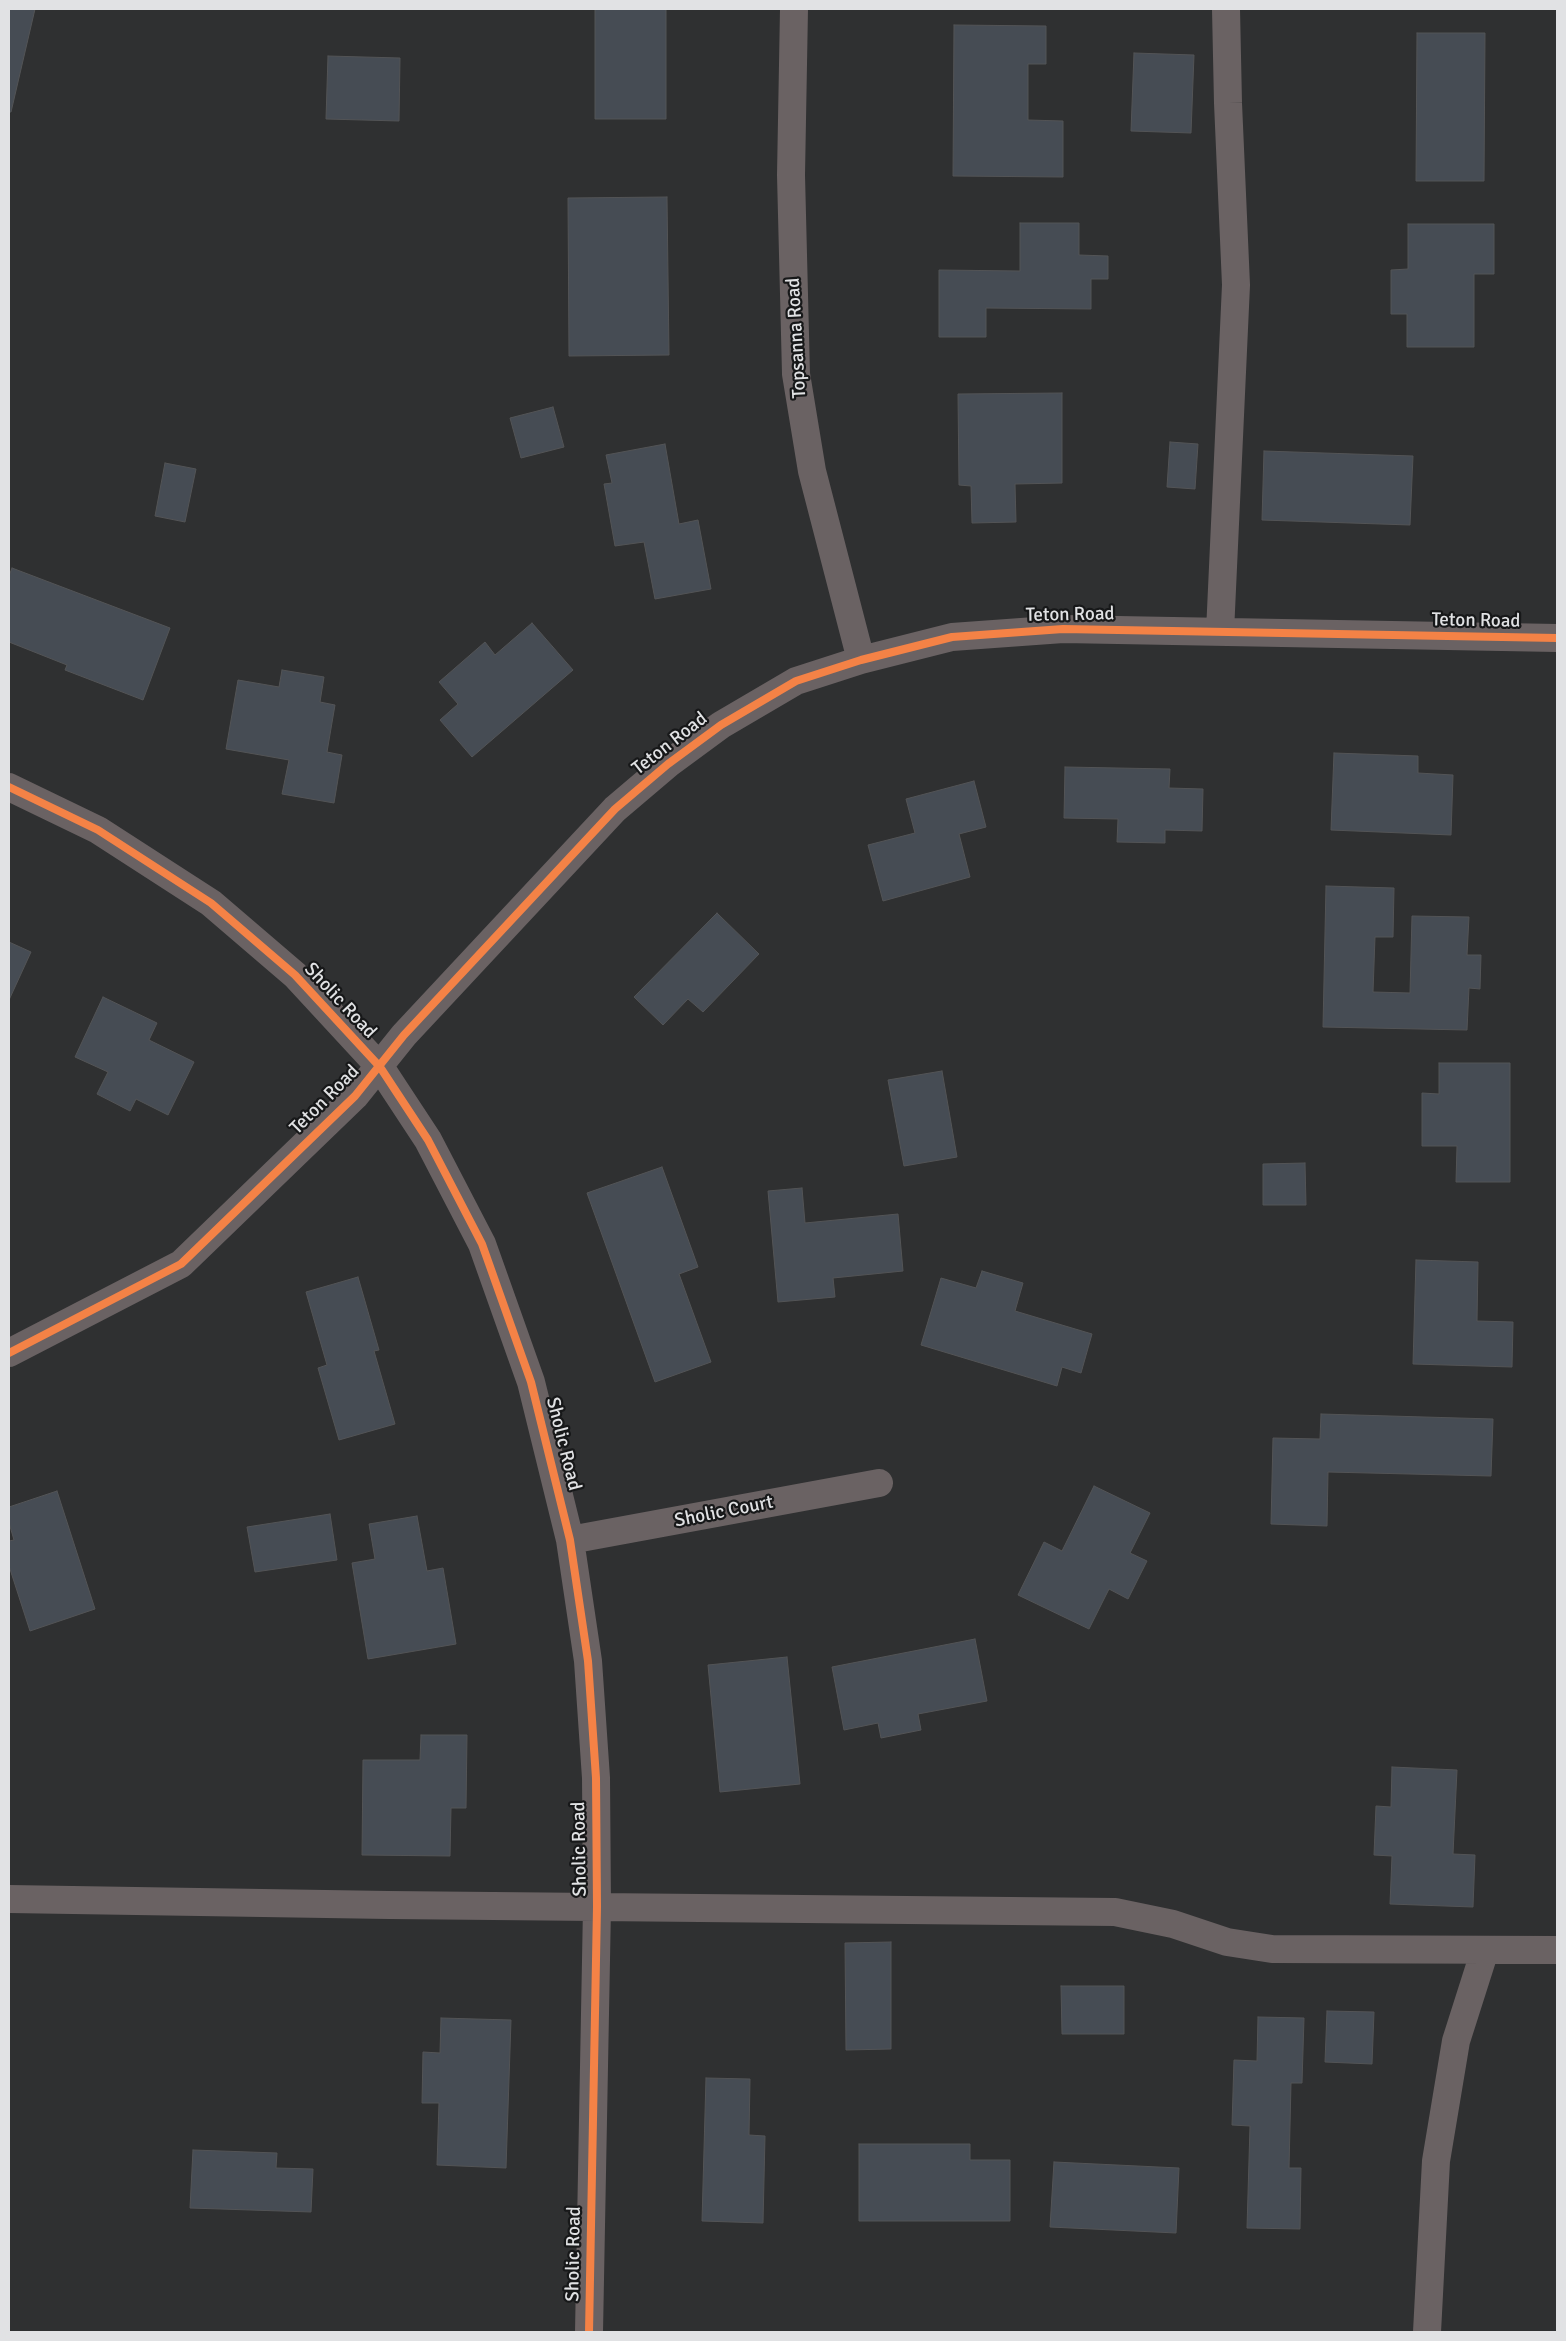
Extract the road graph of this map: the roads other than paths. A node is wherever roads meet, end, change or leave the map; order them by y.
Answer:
1 (794, 9) edge
2 (1226, 9) edge
3 (1220, 632) junction
4 (1557, 638) edge
5 (861, 660) junction
6 (9, 787) edge
7 (380, 1067) junction
8 (9, 1353) edge
9 (878, 1483) dead end
10 (570, 1540) junction
11 (9, 1898) edge
12 (597, 1907) junction
13 (1485, 1950) junction
14 (1557, 1950) edge
15 (589, 2332) edge
16 (1427, 2332) edge

1 - 5 street, Topsanna Road
2 - 3 street
3 - 4 street, Teton Road
3 - 5 street, Teton Road
5 - 7 street, Teton Road
6 - 7 street, Sholic Road
7 - 8 street, Teton Road
7 - 10 street, Sholic Road
9 - 10 street, Sholic Court
10 - 12 street, Sholic Road
11 - 12 street
12 - 13 street
12 - 15 street, Sholic Road
13 - 14 street
13 - 16 street

